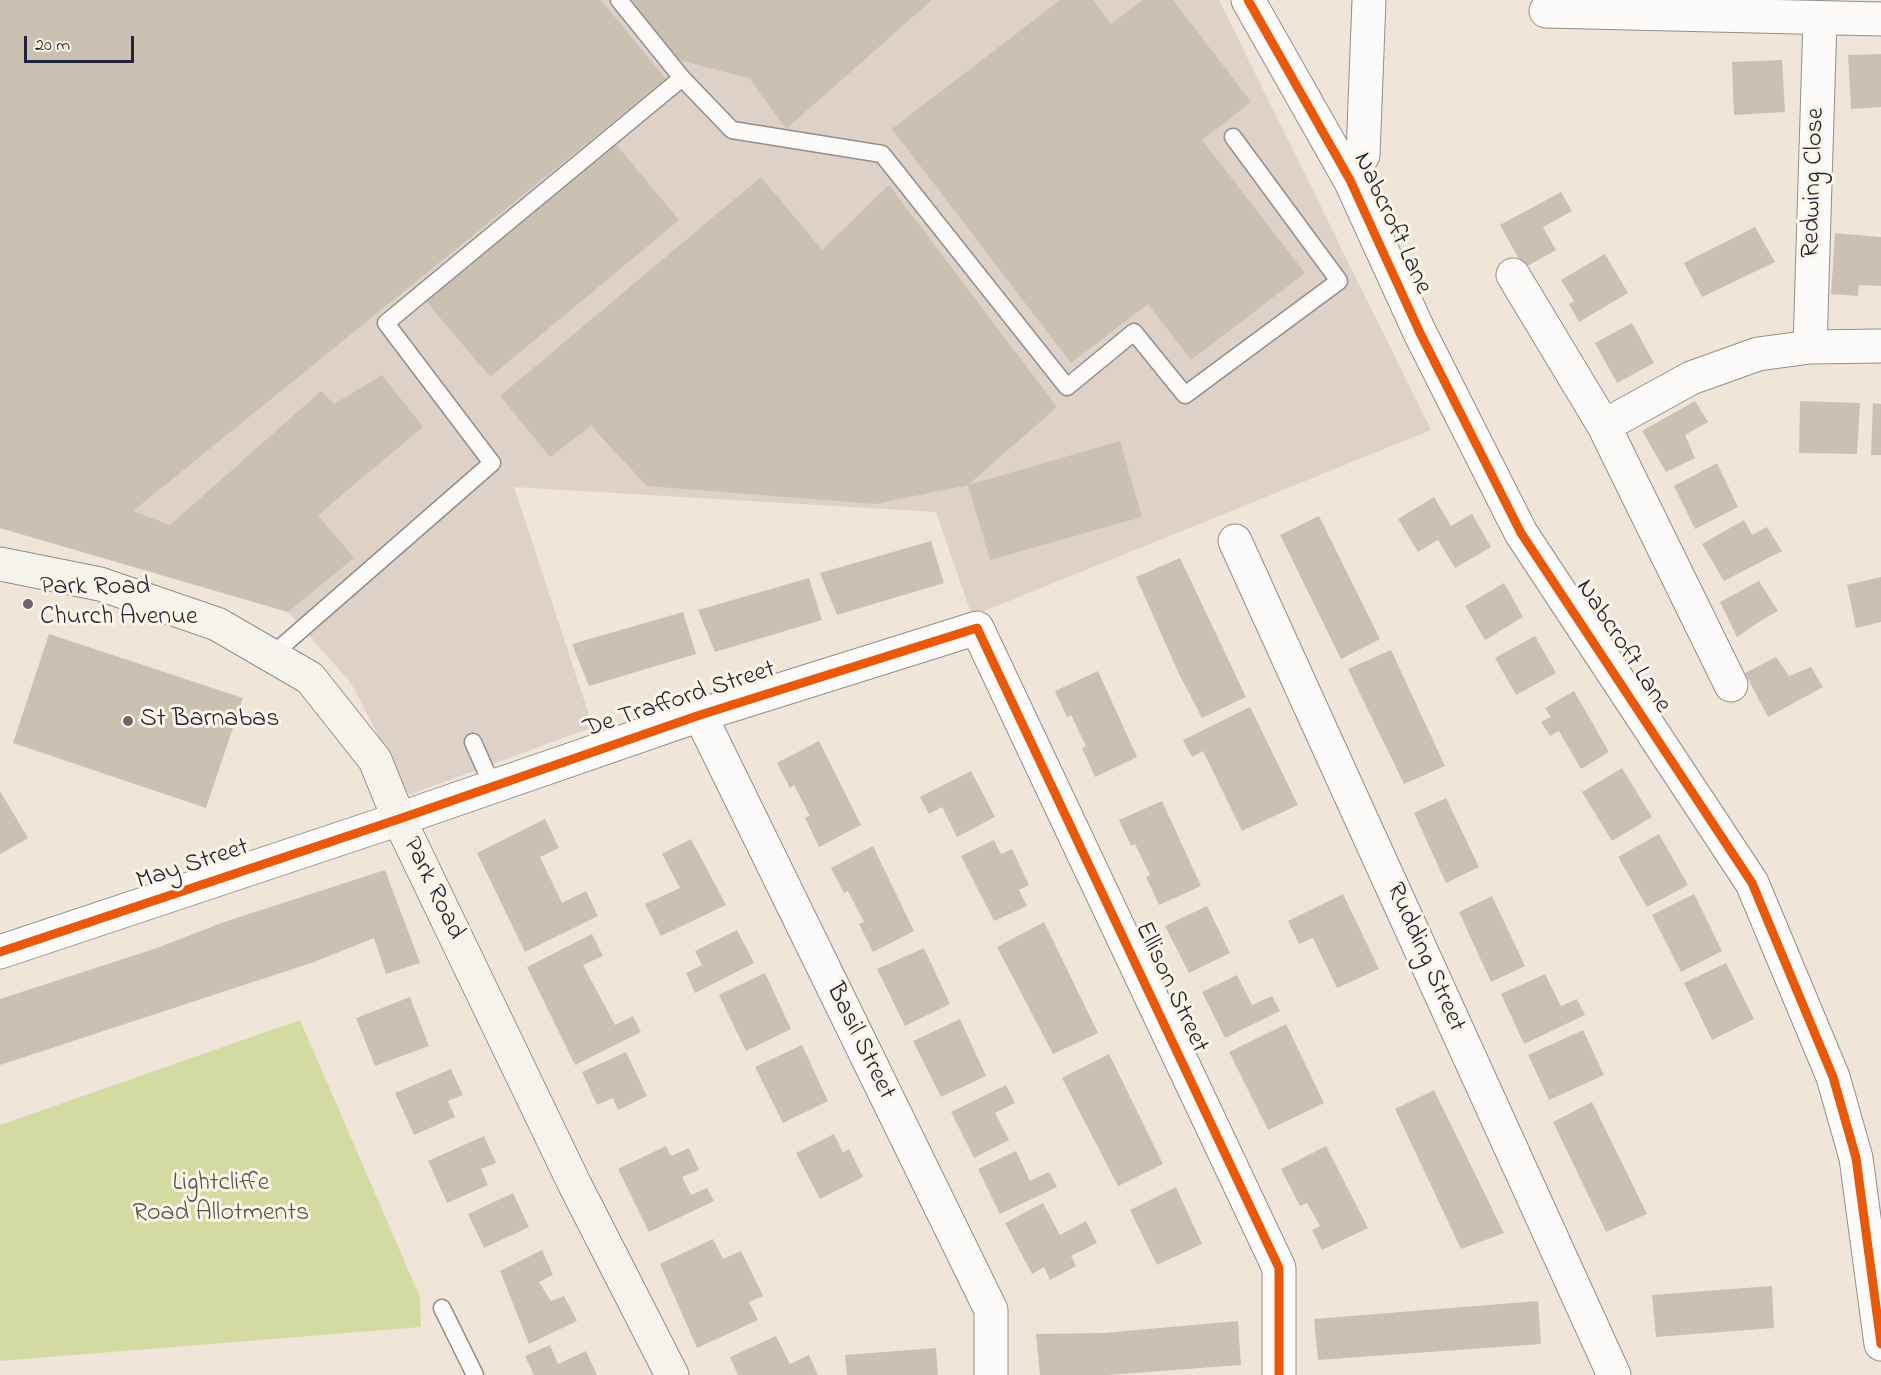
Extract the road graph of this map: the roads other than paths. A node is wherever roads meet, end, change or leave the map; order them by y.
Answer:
1 (619, 0) edge
2 (1248, 0) edge
3 (1369, 0) edge
4 (1546, 12) dead end
5 (1820, 19) junction
6 (1881, 19) edge
7 (682, 78) junction
8 (1233, 137) dead end
9 (1350, 180) junction
10 (1513, 275) dead end
11 (1881, 346) edge
12 (1810, 347) junction
13 (1604, 426) junction
14 (1235, 541) dead end
15 (0, 564) edge
16 (977, 628) joint
17 (272, 655) junction
18 (1731, 685) dead end
19 (700, 715) junction
20 (473, 742) dead end
21 (493, 787) junction
22 (399, 819) junction
23 (0, 952) edge
24 (442, 1308) dead end
25 (1880, 1331) edge
26 (475, 1375) edge
27 (672, 1375) edge
28 (991, 1375) edge
29 (1279, 1375) edge
30 (1614, 1375) edge

1 - 7 lane
2 - 9 street, Nabcroft Lane
3 - 9 street
4 - 5 street
5 - 6 street
5 - 12 street, Redwing Close
7 - 8 lane
7 - 17 lane
9 - 25 street, Nabcroft Lane
10 - 13 street
11 - 12 street
12 - 13 street
13 - 18 street
14 - 30 street, Rudding Street
15 - 17 street, Park Road
16 - 19 street, De Trafford Street
16 - 29 street, Ellison Street
17 - 22 street, Park Road
19 - 21 street, De Trafford Street
19 - 28 street, Basil Street
20 - 21 lane
21 - 22 street, De Trafford Street
22 - 23 street, May Street
22 - 27 street, Park Road
24 - 26 lane

